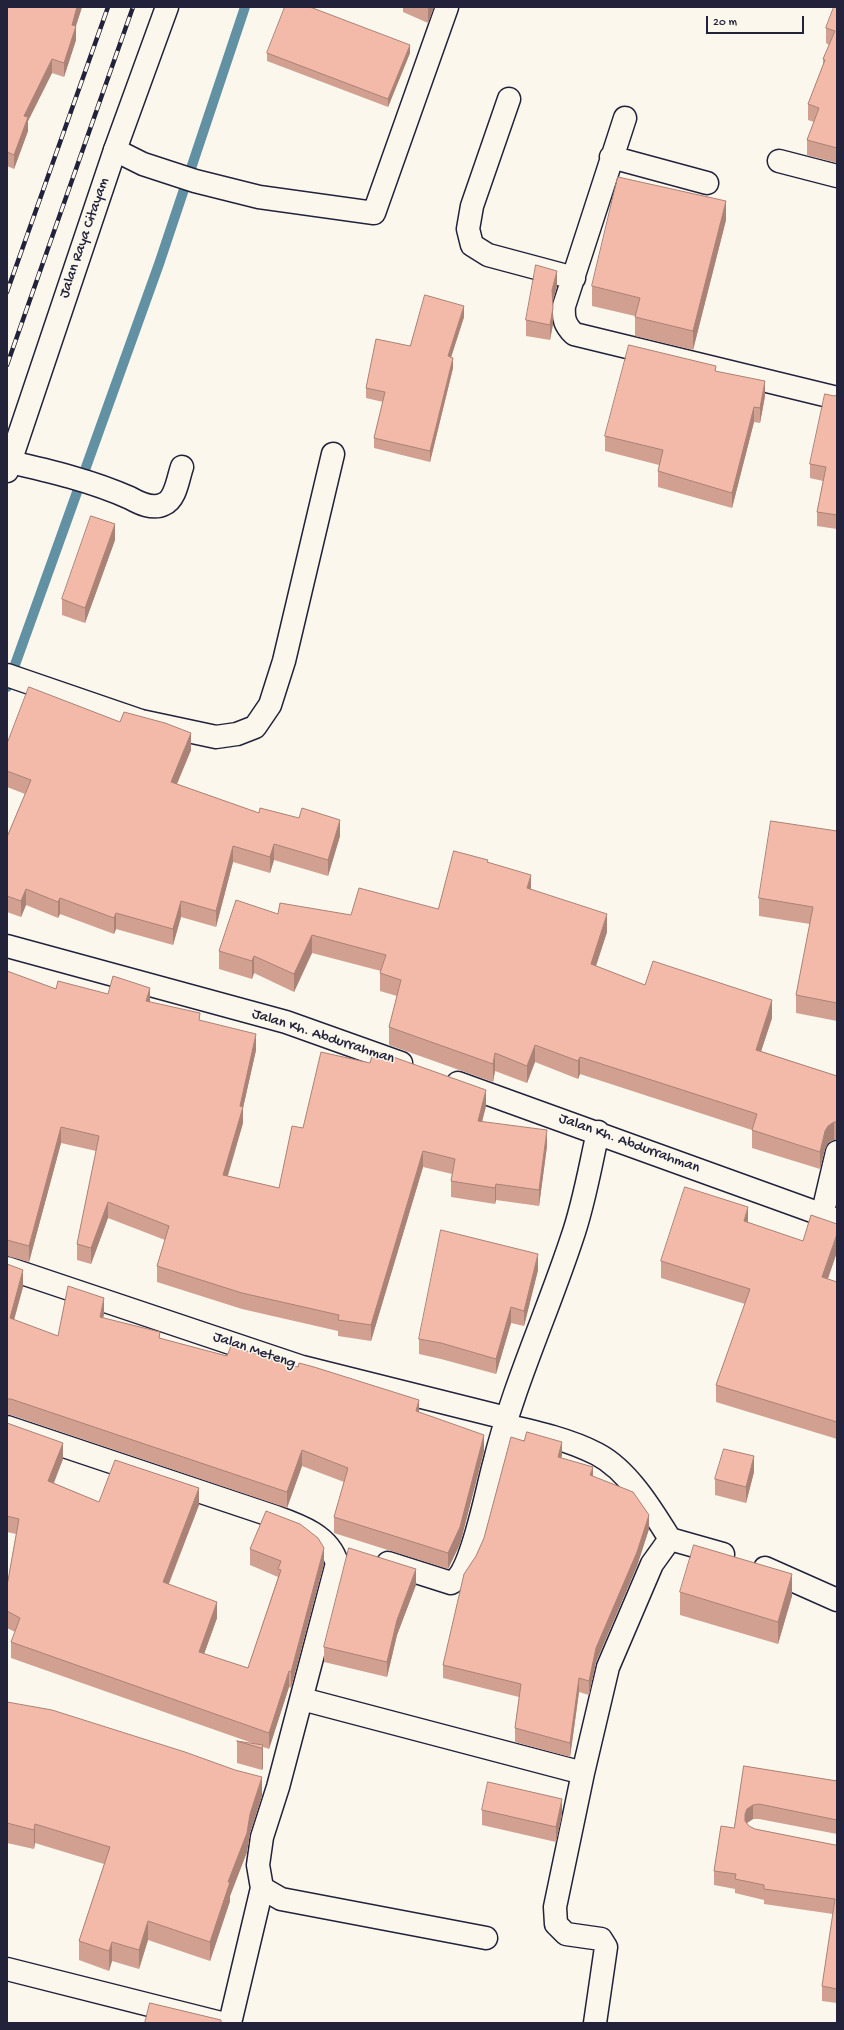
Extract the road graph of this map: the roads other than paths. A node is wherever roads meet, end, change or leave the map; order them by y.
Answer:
1 (167, 7) edge
2 (447, 7) edge
3 (509, 99) dead end
4 (625, 118) dead end
5 (115, 150) junction
6 (611, 157) junction
7 (779, 161) dead end
8 (837, 176) edge
9 (707, 183) dead end
10 (574, 278) junction
11 (837, 398) edge
12 (333, 454) dead end
13 (182, 466) dead end
14 (8, 467) edge
15 (7, 675) edge
16 (7, 946) edge
17 (420, 1070) edge
18 (442, 1077) edge
19 (598, 1132) junction
20 (837, 1152) edge
21 (830, 1218) edge
22 (7, 1268) edge
23 (505, 1421) junction
24 (7, 1428) edge
25 (670, 1539) junction
26 (328, 1544) junction
27 (837, 1600) edge
28 (302, 1700) junction
29 (583, 1773) junction
30 (262, 1888) junction
31 (486, 1938) dead end
32 (7, 1970) edge
33 (221, 2023) edge
34 (230, 2023) edge
35 (596, 2023) edge

1 - 5 street, Jalan Raya Citayam
2 - 5 street
3 - 10 street
4 - 6 street
5 - 14 street, Jalan Raya Citayam
6 - 9 street
6 - 10 street
7 - 8 street
10 - 11 street
12 - 15 street
13 - 14 street
16 - 17 street, Jalan Kh. Abdurrahman
18 - 19 street, Jalan Kh. Abdurrahman
19 - 21 street, Jalan Kh. Abdurrahman
19 - 23 street
20 - 21 street
22 - 23 street, Jalan Meteng
23 - 25 street, Jalan Meteng
23 - 26 street
24 - 26 street
25 - 27 street
25 - 29 street
26 - 28 street
28 - 29 street
28 - 30 street
29 - 35 street
30 - 31 street
30 - 34 street
32 - 33 street

